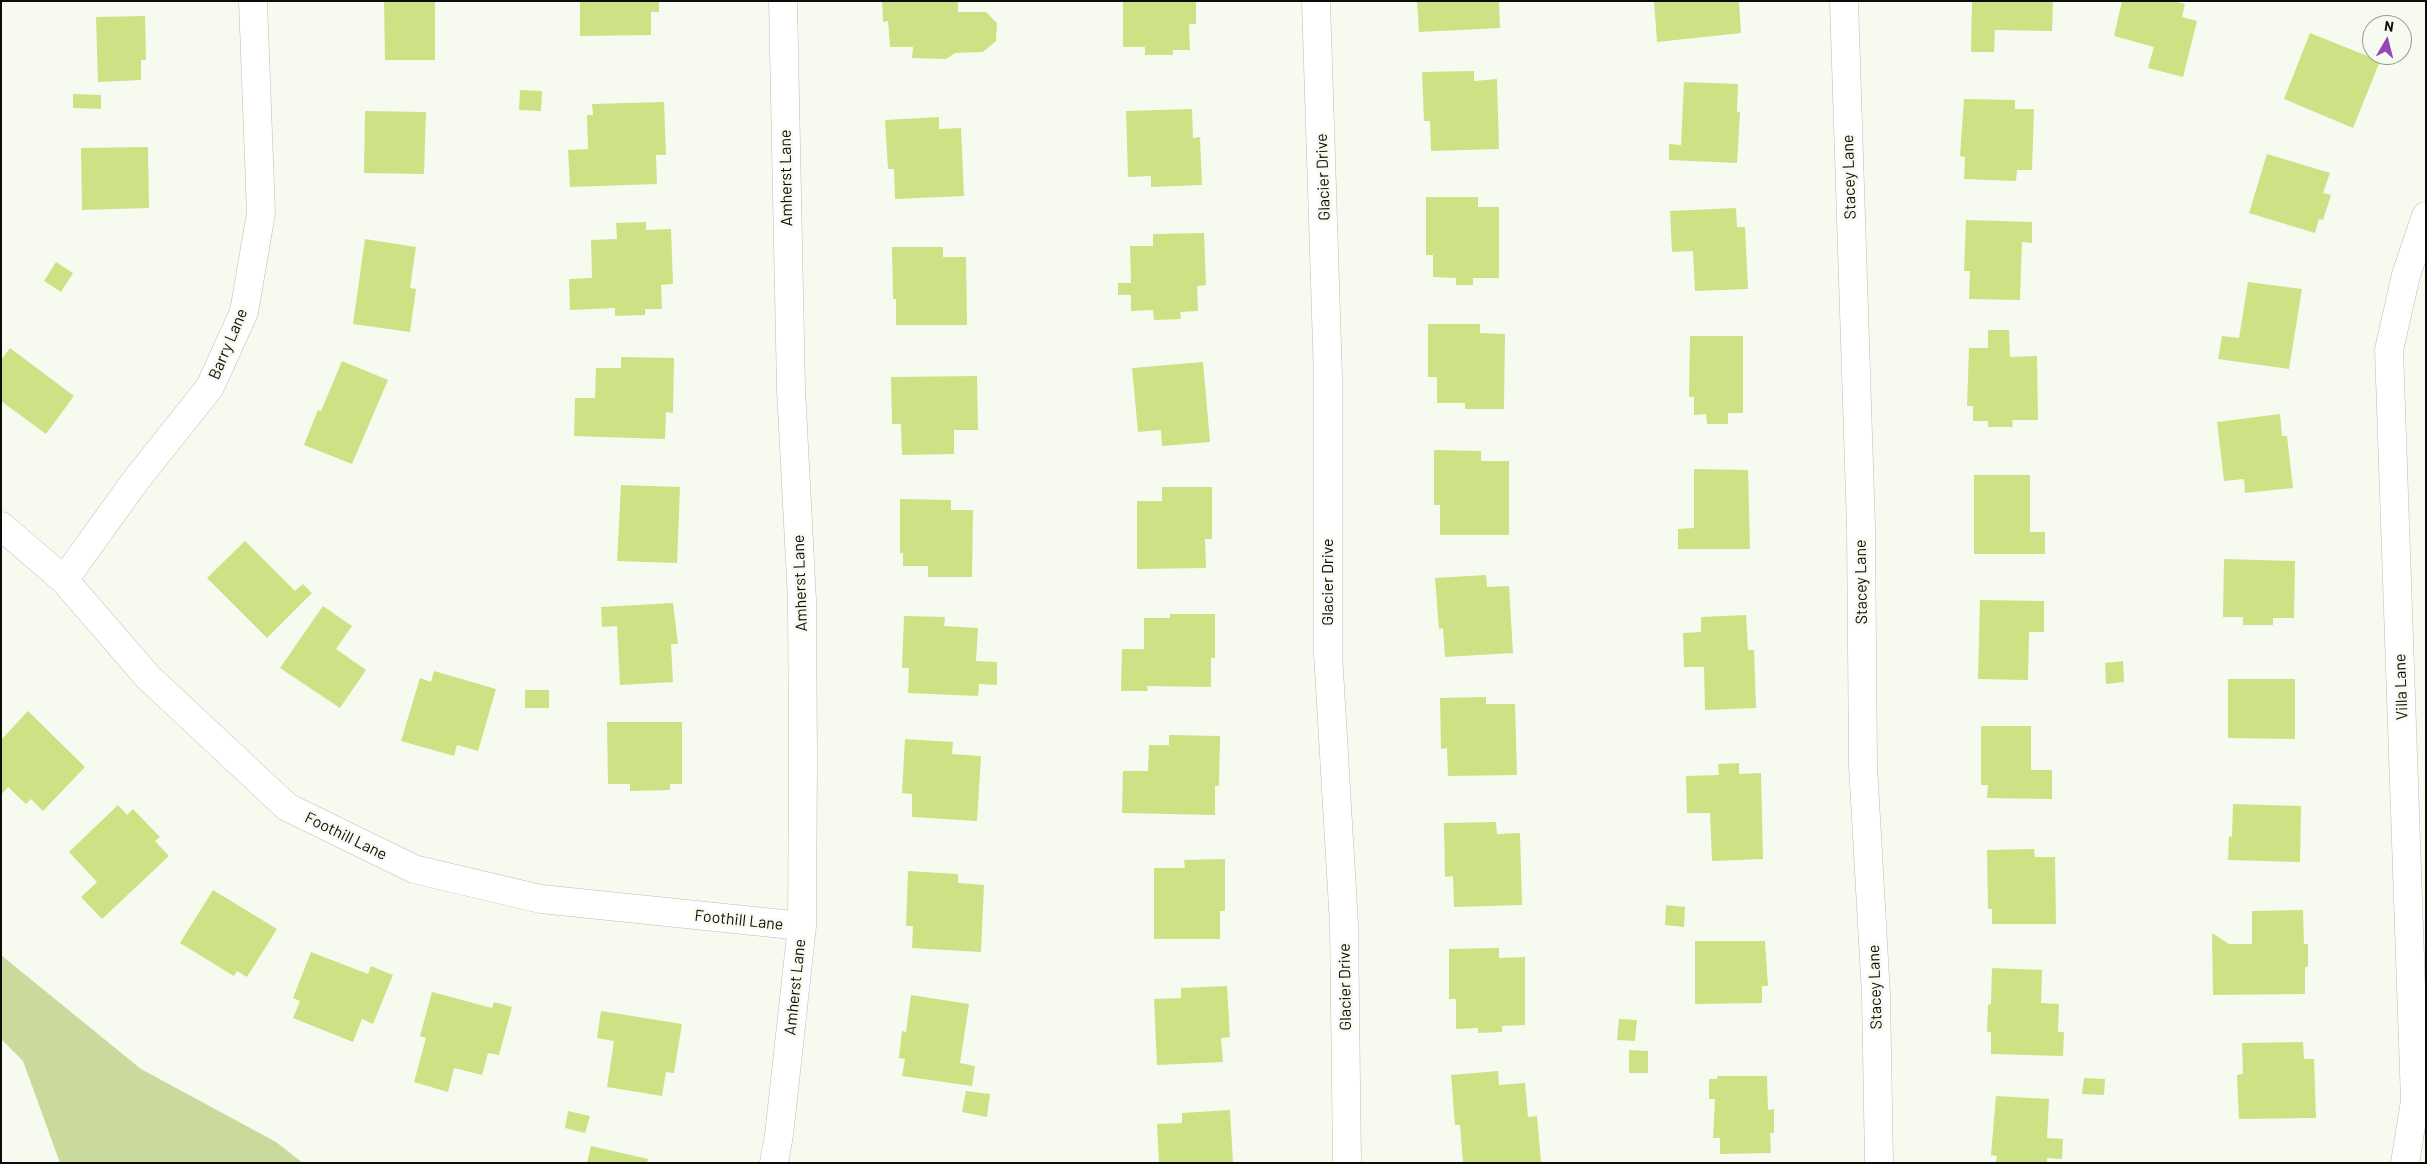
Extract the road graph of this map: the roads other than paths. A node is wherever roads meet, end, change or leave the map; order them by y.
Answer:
1 (253, 1) edge
2 (783, 1) edge
3 (1316, 1) edge
4 (1844, 1) edge
5 (2425, 219) edge
6 (1, 526) edge
7 (64, 580) junction
8 (802, 926) junction
9 (774, 1163) edge
10 (1347, 1163) edge
11 (1879, 1163) edge
12 (2405, 1163) edge

1 - 7 street, Barry Lane
2 - 8 street, Amherst Lane
3 - 10 street, Glacier Drive
4 - 11 street, Stacey Lane
5 - 12 street, Villa Lane
6 - 7 street, Foothill Lane
7 - 8 street, Foothill Lane
8 - 9 street, Amherst Lane

